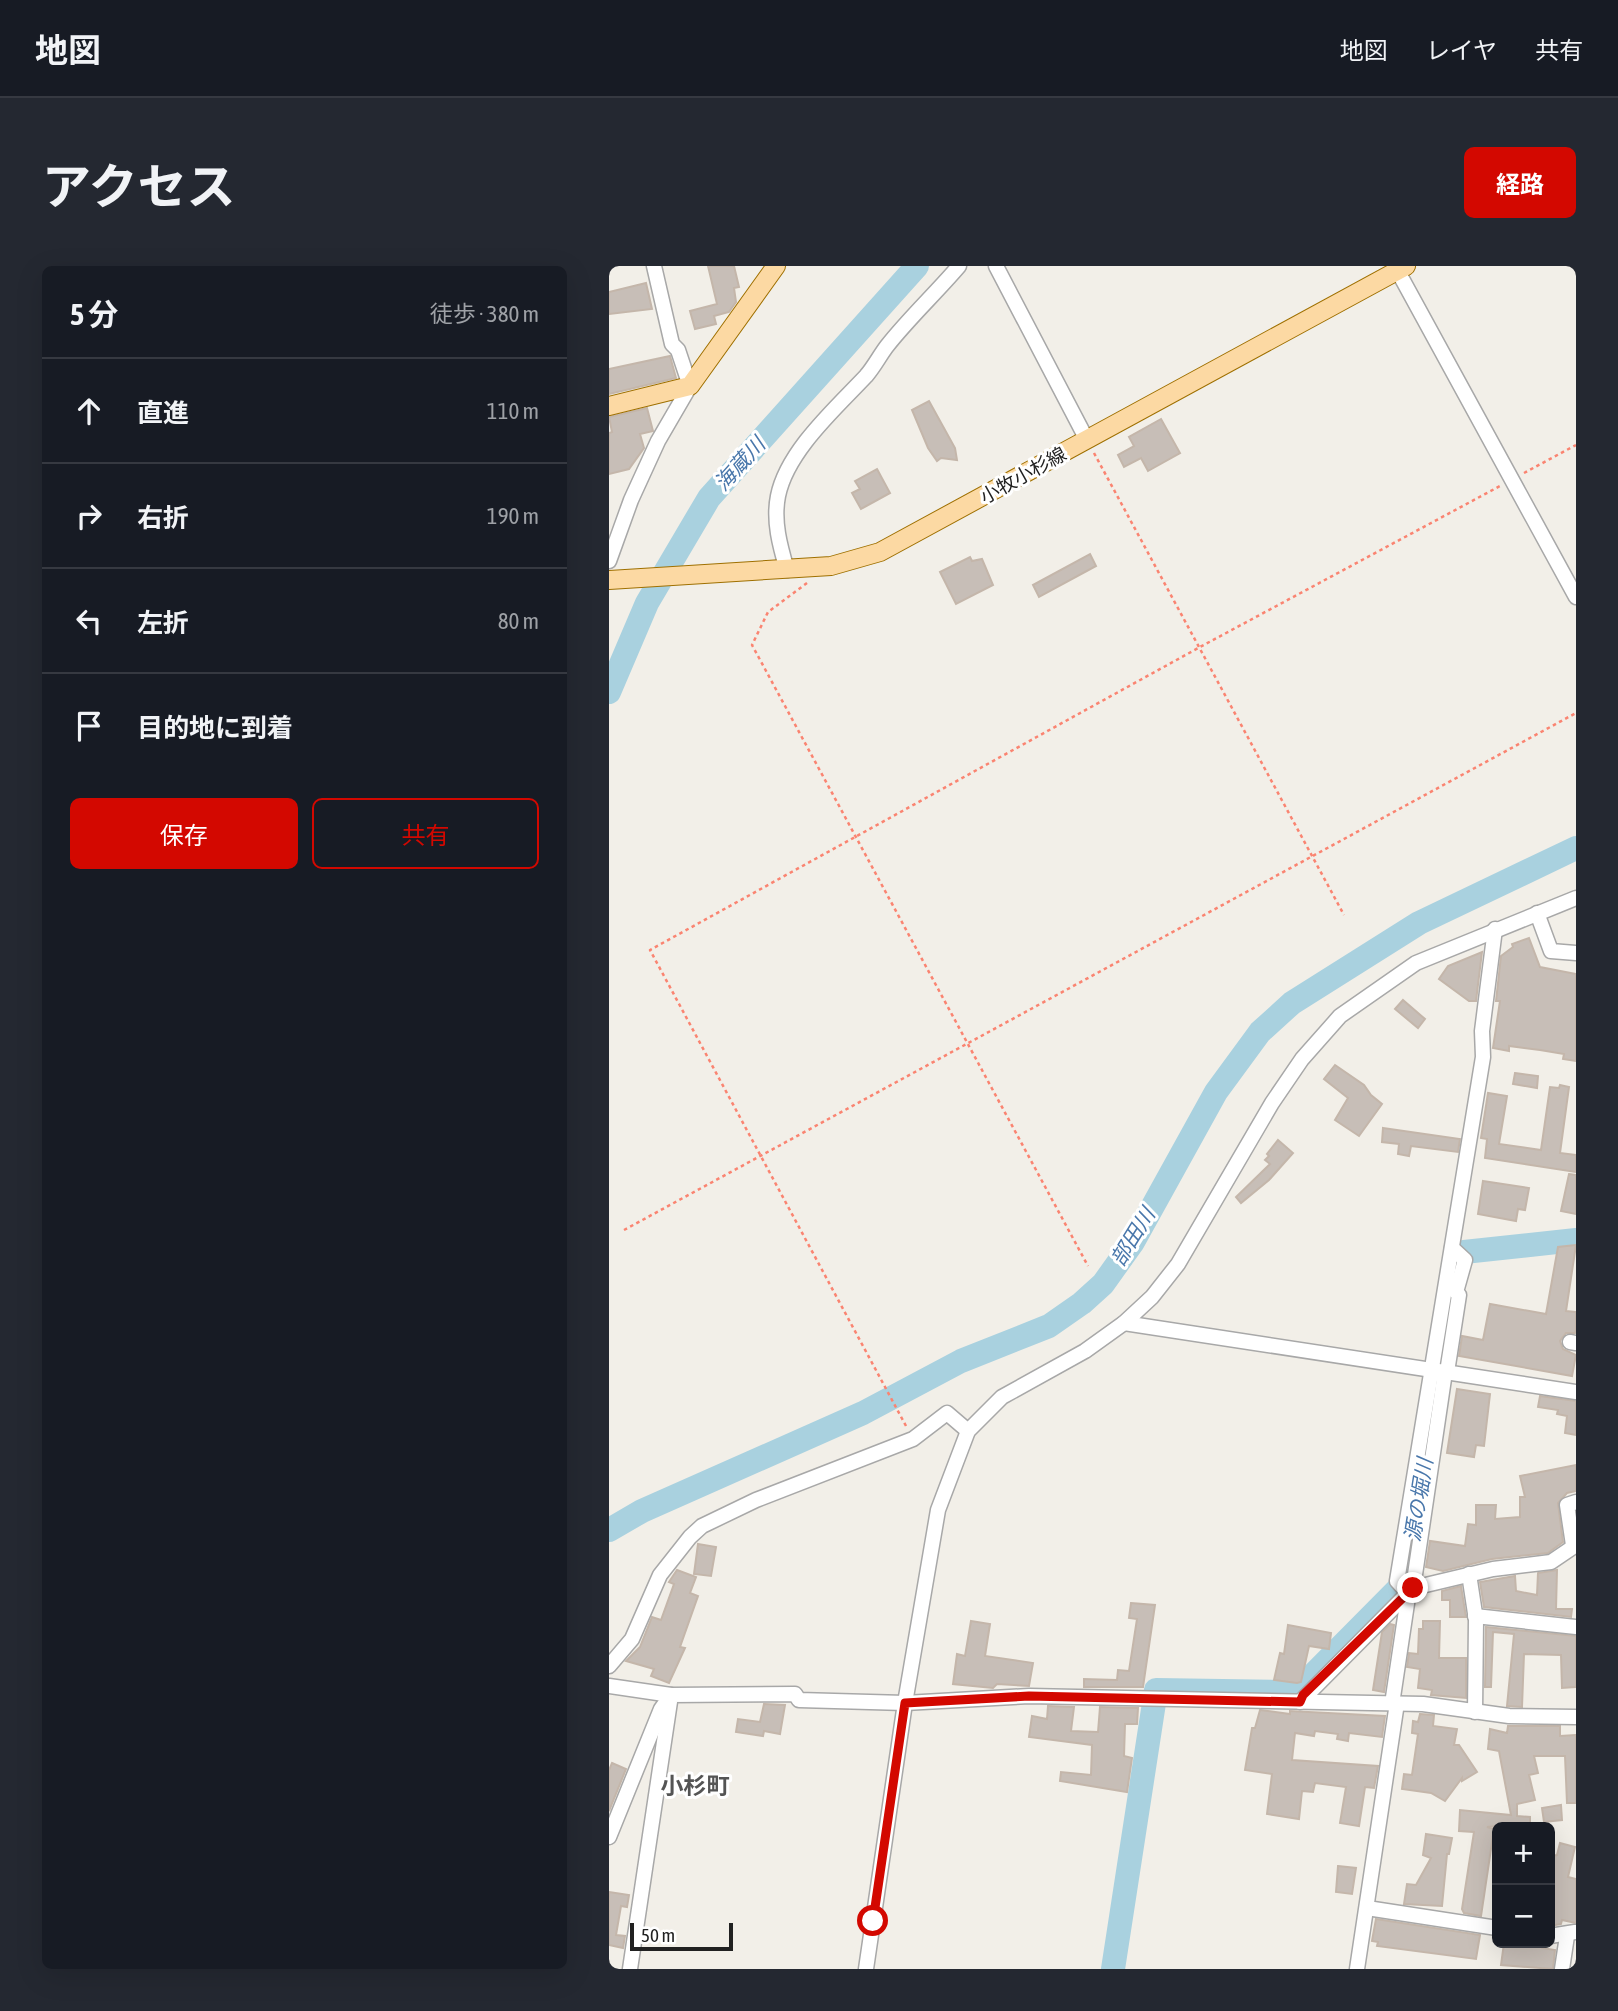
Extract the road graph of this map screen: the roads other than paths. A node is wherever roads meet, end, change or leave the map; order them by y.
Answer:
1 (654, 266) edge
2 (776, 266) edge
3 (959, 266) edge
4 (996, 266) edge
5 (1399, 268) edge
6 (690, 386) junction
7 (609, 406) edge
8 (1087, 440) junction
9 (609, 561) edge
10 (787, 570) junction
11 (609, 580) edge
12 (1576, 597) edge
13 (1576, 898) edge
14 (1537, 913) junction
15 (1495, 929) junction
16 (1576, 953) edge
17 (1452, 1248) junction
18 (1124, 1323) junction
19 (1439, 1371) junction
20 (1576, 1392) edge
21 (968, 1431) junction
22 (1576, 1503) edge
23 (1575, 1545) edge
24 (1469, 1574) junction
25 (1406, 1588) junction
26 (1475, 1616) junction
27 (1576, 1627) edge
28 (609, 1667) edge
29 (609, 1686) edge
30 (671, 1695) junction
31 (1300, 1702) junction
32 (905, 1703) junction
33 (1395, 1704) junction
34 (1475, 1712) junction
35 (1576, 1717) edge
36 (609, 1837) edge
37 (1367, 1908) junction
38 (1492, 1927) edge
39 (1572, 1933) edge
40 (630, 1969) edge
41 (866, 1969) edge
42 (1357, 1969) edge
43 (1562, 1969) edge

1 - 6 street
2 - 6 main road
3 - 10 street
4 - 8 street
5 - 8 main road, 小牧小杉線
5 - 12 street
6 - 7 main road
6 - 9 street
8 - 10 main road, 小牧小杉線
10 - 11 main road, 小牧小杉線
13 - 14 street
14 - 15 street
14 - 16 street
15 - 17 street
15 - 18 street
17 - 19 street
17 - 19 street
18 - 19 street
18 - 21 street
19 - 20 street
19 - 25 street
21 - 28 street
21 - 32 street
22 - 23 street
23 - 24 street
24 - 25 street
24 - 26 street
25 - 31 street
25 - 33 street
26 - 27 street
26 - 34 street
29 - 30 street
30 - 32 street
30 - 36 street
30 - 40 street
31 - 32 street
31 - 33 street
32 - 41 street
33 - 34 street
33 - 37 street
34 - 35 street
37 - 38 street
37 - 42 street
39 - 43 street

